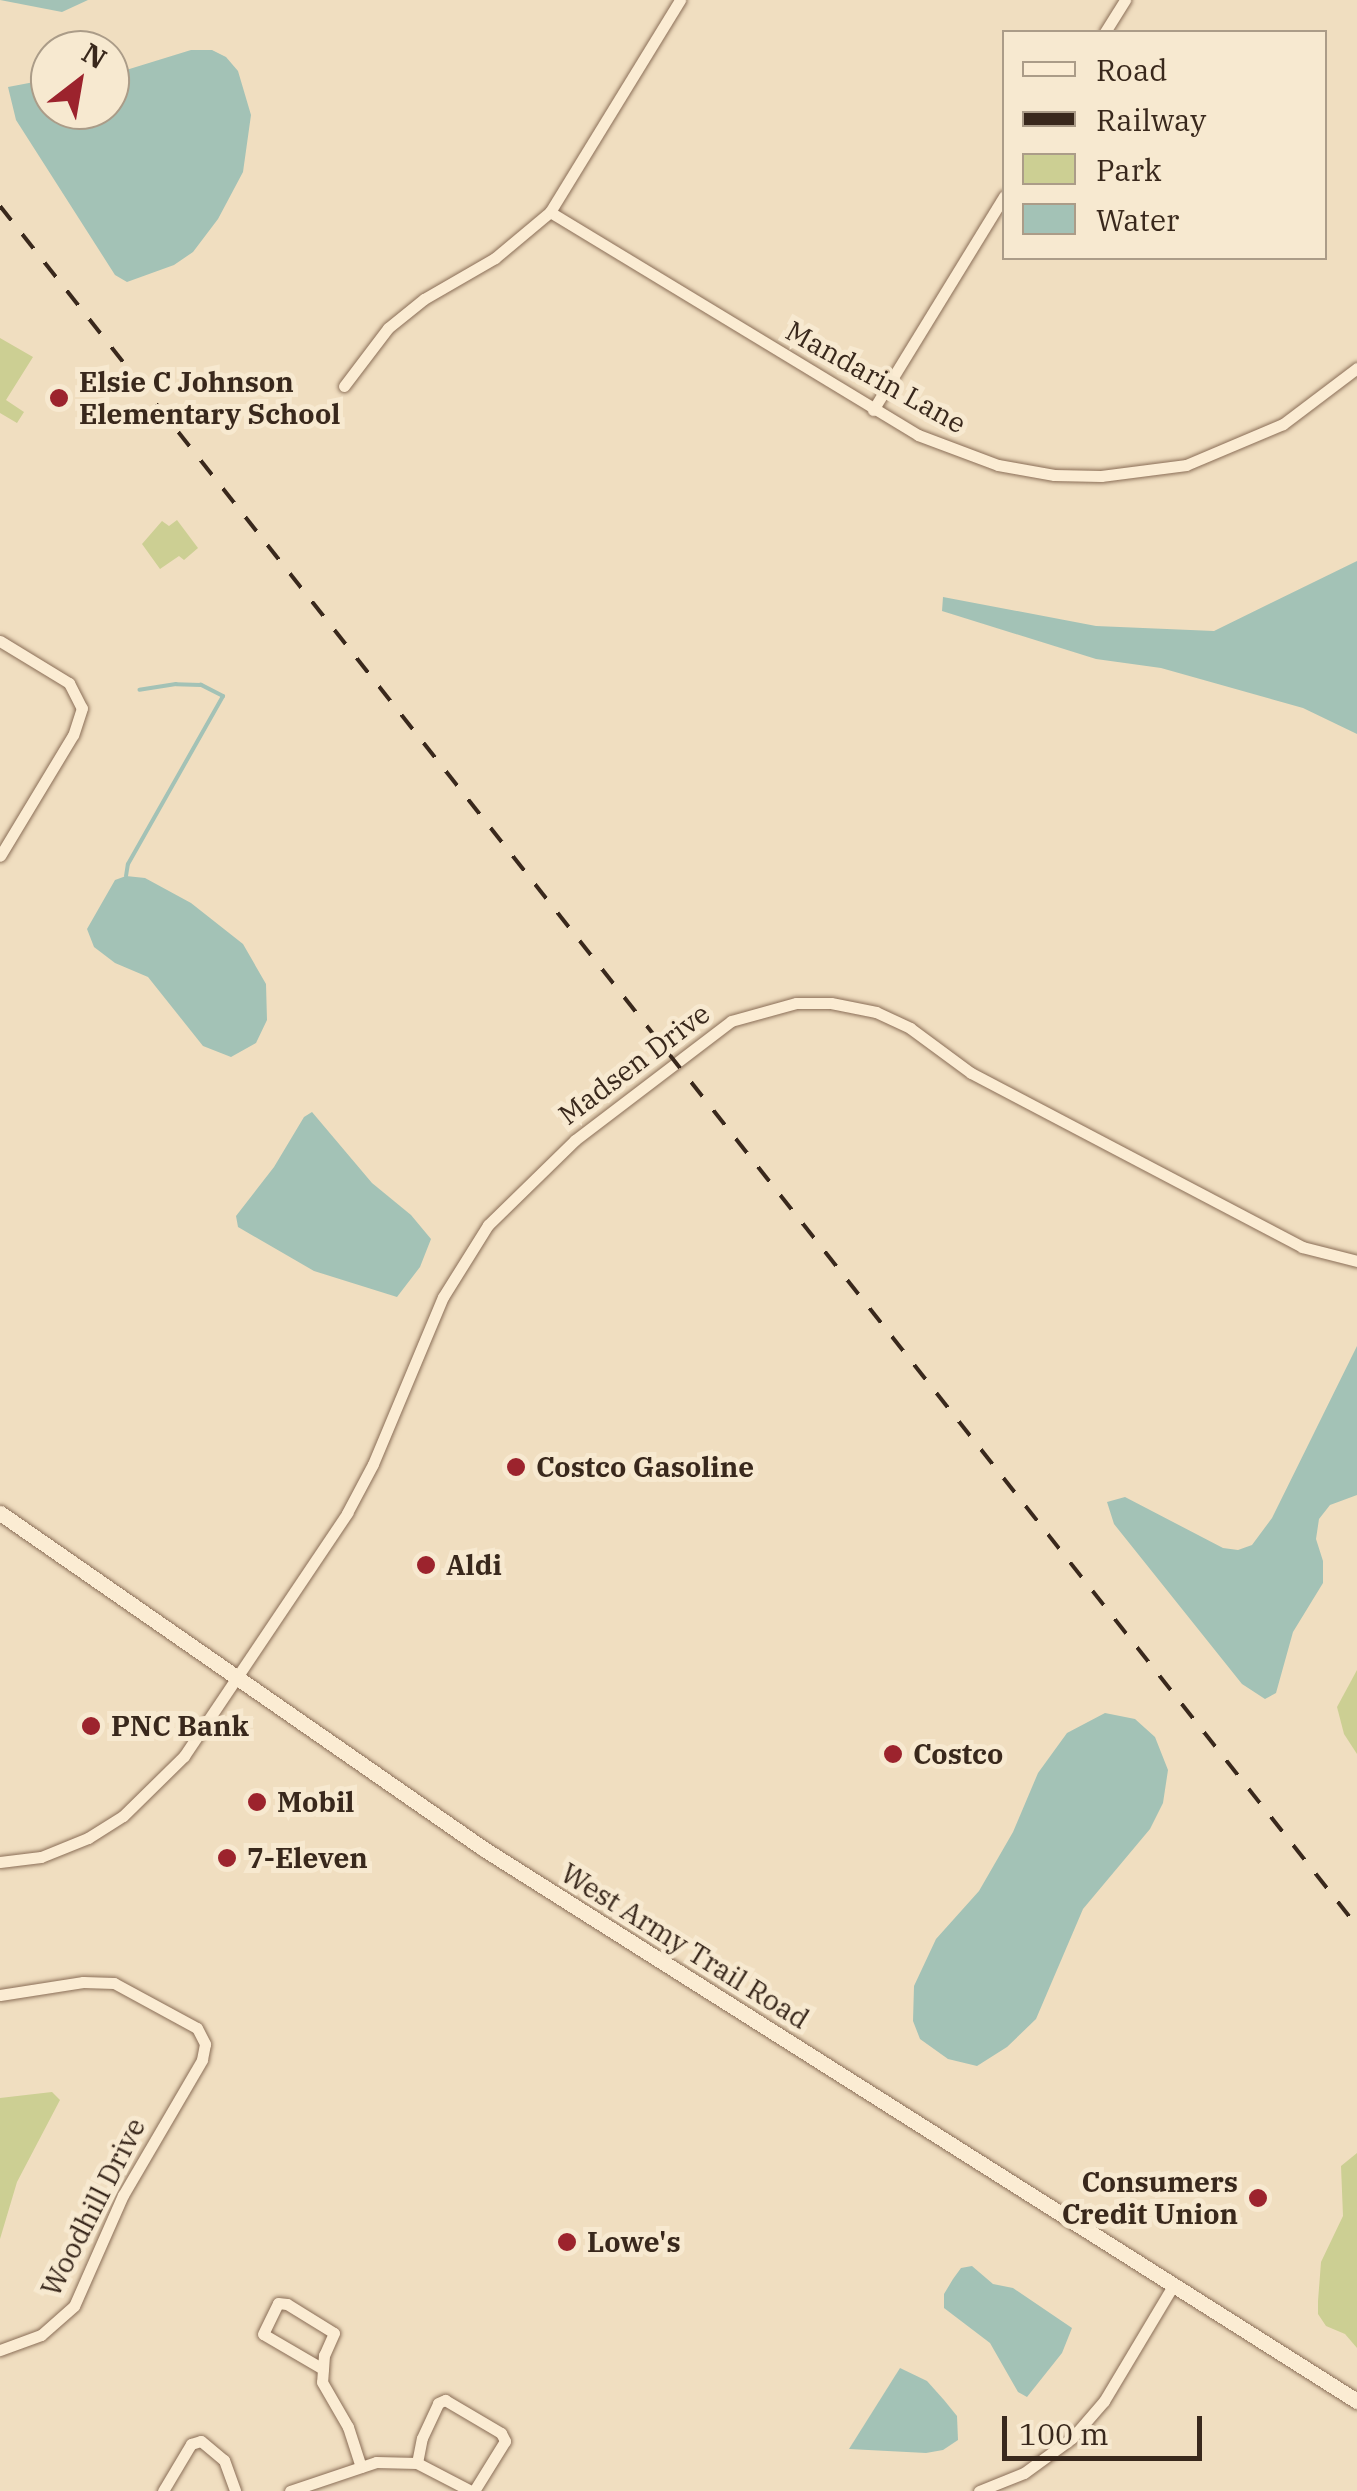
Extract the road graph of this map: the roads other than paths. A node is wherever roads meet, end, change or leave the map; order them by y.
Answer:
1 (680, 0) edge
2 (1125, 0) edge
3 (1106, 30) edge
4 (1002, 199) edge
5 (550, 212) junction
6 (1357, 368) edge
7 (344, 386) dead end
8 (873, 410) junction
9 (0, 641) edge
10 (0, 856) edge
11 (1357, 1261) edge
12 (0, 1513) edge
13 (238, 1680) junction
14 (0, 1862) edge
15 (0, 1995) edge
16 (1174, 2284) junction
17 (0, 2350) edge
18 (323, 2369) junction
19 (1357, 2401) edge
20 (417, 2463) junction
21 (362, 2467) junction
22 (453, 2486) edge
23 (297, 2490) edge
24 (163, 2491) edge
25 (235, 2491) edge
26 (473, 2491) edge
27 (979, 2491) edge

1 - 5 street
2 - 3 street
4 - 8 street
5 - 7 street
5 - 8 street, Mandarin Lane
6 - 8 street, Mandarin Lane
9 - 10 street
11 - 13 street, Madsen Drive
12 - 13 main road, West Army Trail Road
13 - 14 street, Madsen Drive
13 - 16 main road, West Army Trail Road
15 - 17 street, Woodhill Drive
16 - 19 main road, West Army Trail Road
16 - 27 street
18 - 18 street
18 - 21 street
20 - 21 street
20 - 22 street
20 - 26 street
21 - 23 street
22 - 26 street
24 - 25 street

